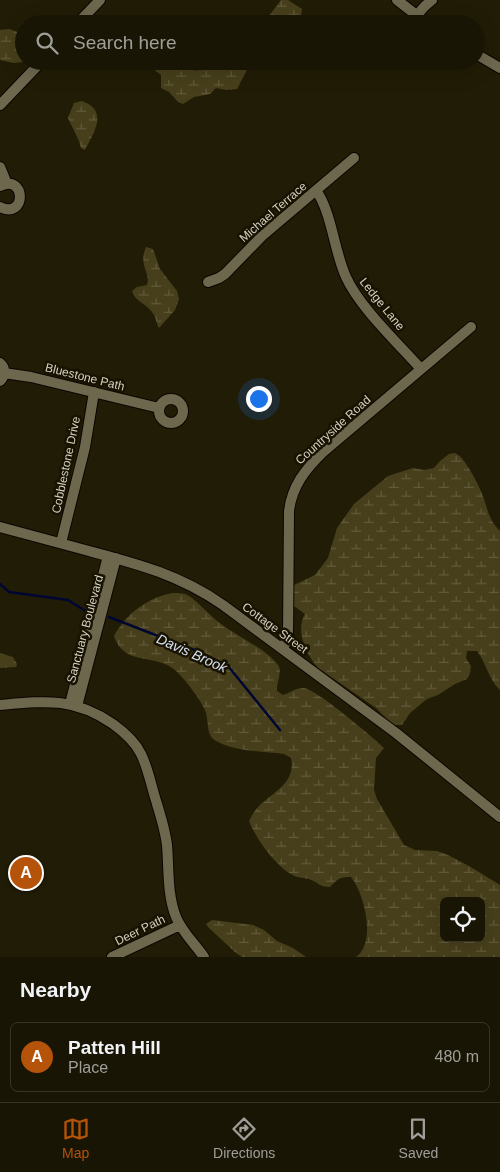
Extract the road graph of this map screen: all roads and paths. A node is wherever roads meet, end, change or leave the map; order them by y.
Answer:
1 (100, 0) edge
2 (397, 0) edge
3 (432, 0) edge
4 (86, 15) edge
5 (415, 15) edge
6 (417, 15) edge
7 (485, 59) edge
8 (500, 68) edge
9 (34, 70) edge
10 (0, 105) edge
11 (354, 158) dead end
12 (0, 167) edge
13 (3, 185) edge
14 (316, 190) junction
15 (0, 207) edge
16 (208, 282) dead end
17 (471, 327) dead end
18 (0, 363) edge
19 (421, 370) junction
20 (2, 377) edge
21 (94, 392) junction
22 (159, 408) dead end
23 (0, 527) edge
24 (61, 544) junction
25 (112, 557) junction
26 (283, 650) junction
27 (0, 705) edge
28 (74, 705) junction
29 (500, 817) edge
30 (180, 925) junction
31 (112, 957) edge
32 (204, 957) edge

1 - 4 street
2 - 5 street
3 - 6 street
7 - 8 street
9 - 10 street
11 - 14 street, Michael Terrace
12 - 13 street
13 - 15 street
14 - 16 street, Michael Terrace
14 - 19 street, Ledge Lane
17 - 19 street, Countryside Road
18 - 20 street, Bluestone Path
19 - 26 street, Countryside Road
20 - 21 street, Bluestone Path
21 - 22 street, Bluestone Path
21 - 24 street, Cobblestone Drive
23 - 24 street, Cottage Street
24 - 25 street, Cottage Street
25 - 26 street, Cottage Street
25 - 28 street, Sanctuary Boulevard
26 - 29 street, Cottage Street
27 - 28 street
28 - 30 street
30 - 31 street, Deer Path
30 - 32 street

